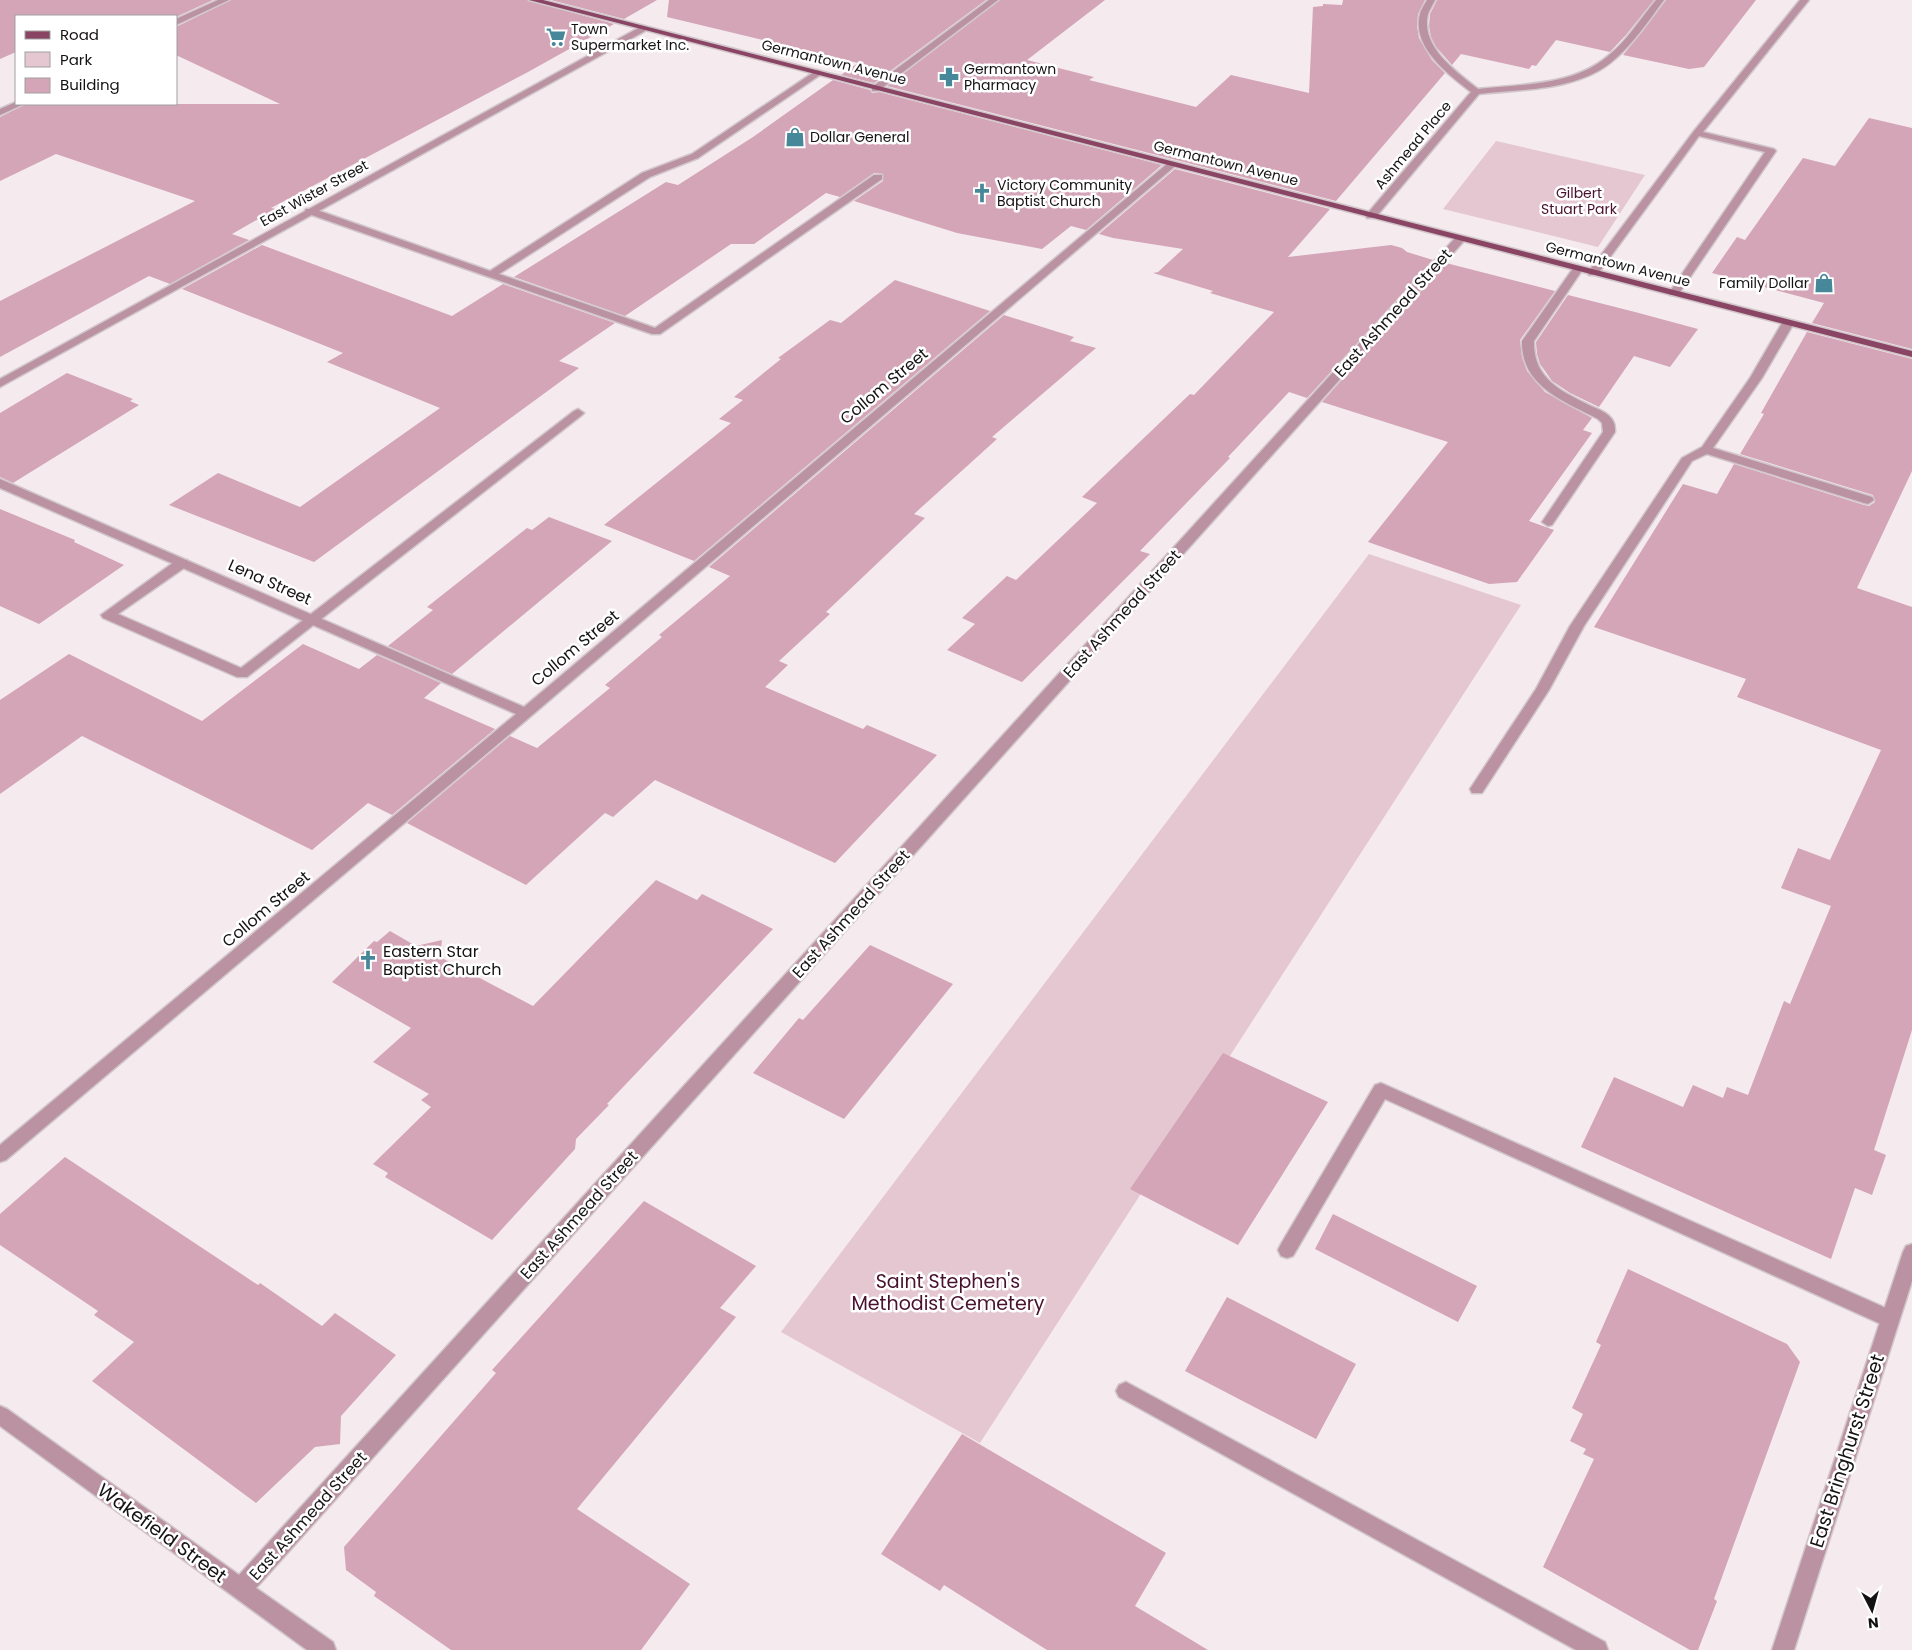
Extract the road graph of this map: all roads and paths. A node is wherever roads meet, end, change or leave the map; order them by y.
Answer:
1 (225, 0) edge
2 (533, 0) edge
3 (994, 0) edge
4 (1430, 0) edge
5 (1660, 0) edge
6 (1805, 0) edge
7 (178, 21) edge
8 (642, 29) junction
9 (817, 73) junction
10 (875, 88) junction
11 (1476, 92) junction
12 (17, 105) edge
13 (0, 112) edge
14 (1697, 133) junction
15 (1171, 165) junction
16 (878, 177) dead end
17 (310, 211) junction
18 (1371, 216) junction
19 (1460, 239) junction
20 (1578, 269) junction
21 (1593, 273) junction
22 (491, 274) junction
23 (1674, 293) junction
24 (1788, 323) junction
25 (1912, 354) edge
26 (0, 384) edge
27 (578, 413) dead end
28 (1706, 450) junction
29 (0, 483) edge
30 (1868, 500) dead end
31 (1548, 522) dead end
32 (182, 563) junction
33 (312, 620) junction
34 (526, 713) junction
35 (1478, 788) dead end
36 (0, 1155) edge
37 (1287, 1250) dead end
38 (1912, 1252) edge
39 (1890, 1319) junction
40 (1126, 1391) dead end
41 (0, 1415) edge
42 (241, 1589) junction
43 (325, 1650) edge
44 (1597, 1650) edge
45 (1783, 1650) edge

1 - 7 street
2 - 8 main road, Germantown Avenue
3 - 10 street
4 - 11 street
5 - 11 street
6 - 14 street
8 - 9 main road, Germantown Avenue
8 - 17 street, East Wister Street
9 - 10 main road, Germantown Avenue
9 - 22 street
10 - 15 main road, Germantown Avenue
11 - 18 street, Ashmead Place
12 - 13 street
14 - 21 street
14 - 23 street
15 - 18 main road, Germantown Avenue
15 - 34 street, Collom Street
16 - 22 street
17 - 22 street
17 - 26 street, East Wister Street
18 - 19 main road, Germantown Avenue
19 - 20 main road, Germantown Avenue
19 - 42 street, East Ashmead Street
20 - 21 main road, Germantown Avenue
20 - 31 street
21 - 23 main road, Germantown Avenue
23 - 24 main road, Germantown Avenue
24 - 25 main road, Germantown Avenue
24 - 28 street
27 - 33 street
28 - 30 street
28 - 35 street
29 - 32 street, Lena Street
32 - 33 street, Lena Street
32 - 33 street
33 - 34 street, Lena Street
34 - 36 street, Collom Street
37 - 39 street
38 - 39 street, East Bringhurst Street
39 - 45 street, East Bringhurst Street
40 - 44 street
41 - 42 street, Wakefield Street
42 - 43 street, Wakefield Street

